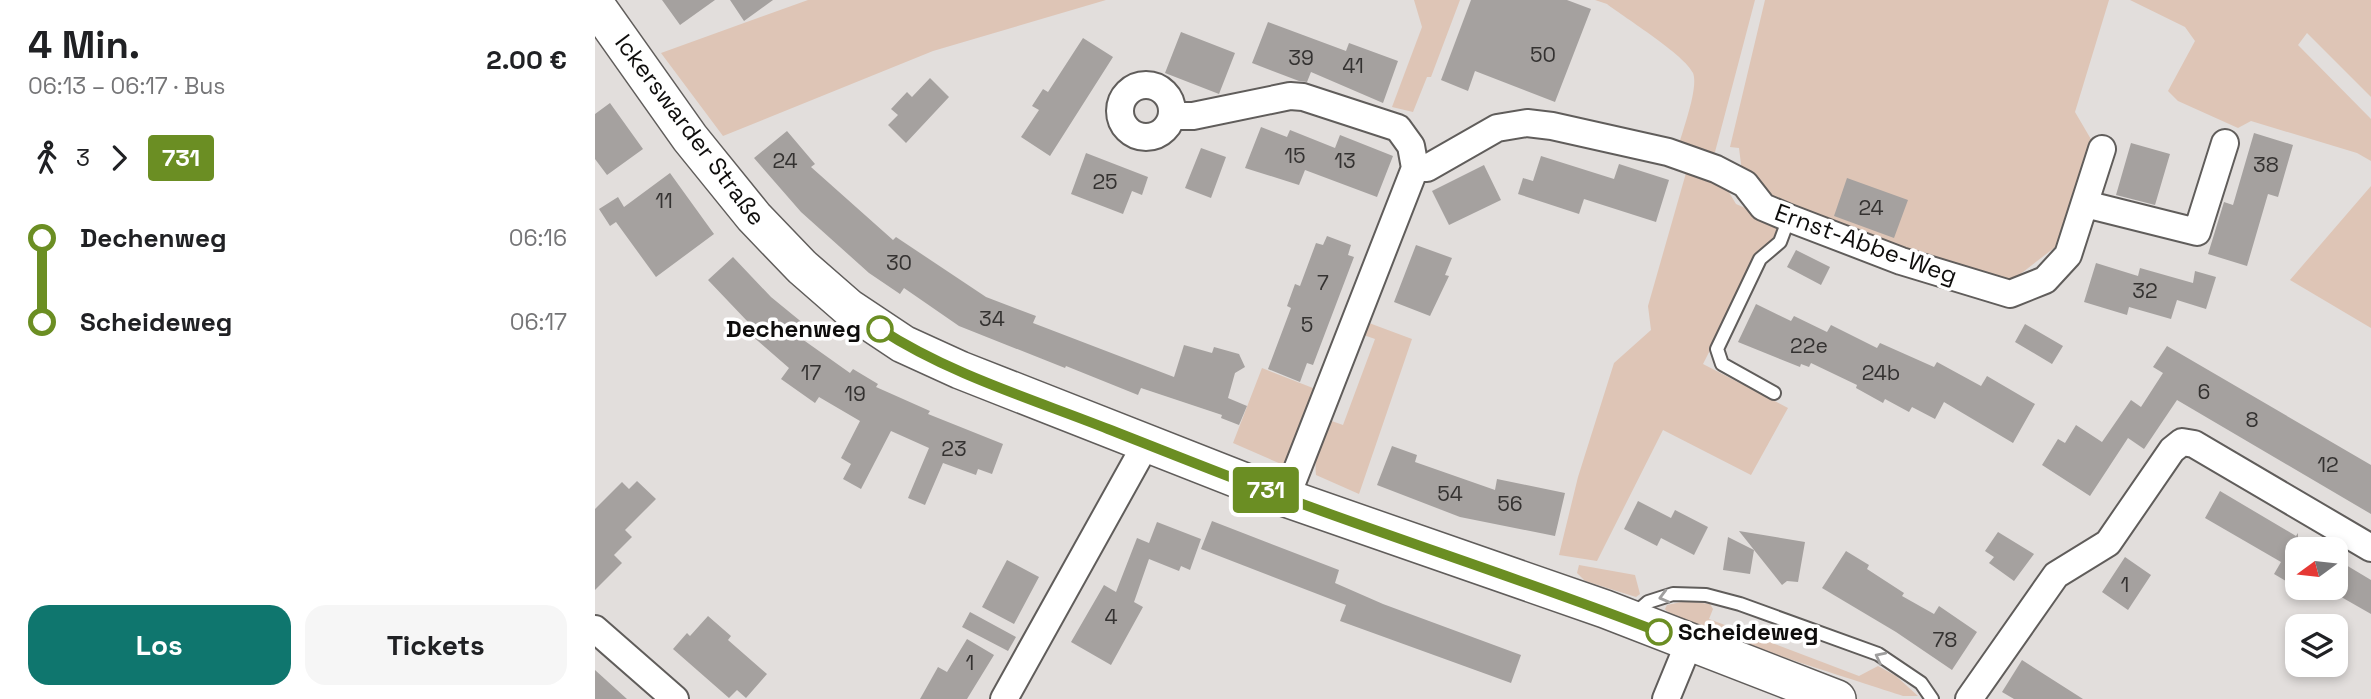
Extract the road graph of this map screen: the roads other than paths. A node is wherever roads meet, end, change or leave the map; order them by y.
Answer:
1 (595, 4) edge
2 (1172, 116) dead end
3 (2225, 143) dead end
4 (2102, 149) dead end
5 (1415, 168) junction
6 (2085, 204) junction
7 (1789, 218) junction
8 (1774, 393) dead end
9 (1146, 443) junction
10 (1286, 498) junction
11 (2371, 548) edge
12 (1629, 620) junction
13 (595, 629) edge
14 (1689, 643) junction
15 (675, 699) edge
16 (1004, 699) edge
17 (1666, 699) edge
18 (1837, 699) edge
19 (1932, 699) edge
20 (1969, 699) edge

1 - 9 main road, Ickerswarder Straße
2 - 5 street
3 - 6 street
4 - 6 street, Ernst-Abbe-Weg
5 - 7 street, Ernst-Abbe-Weg
5 - 10 street
6 - 7 street, Ernst-Abbe-Weg
7 - 8 lane
9 - 10 main road, Ickerswarder Straße
9 - 16 street
10 - 12 main road, Ickerswarder Straße
11 - 20 street
12 - 14 main road, Ickerswarder Straße
19 -> 12 lane
13 - 15 street
14 - 17 street
14 - 18 main road, Ickerswarder Straße

